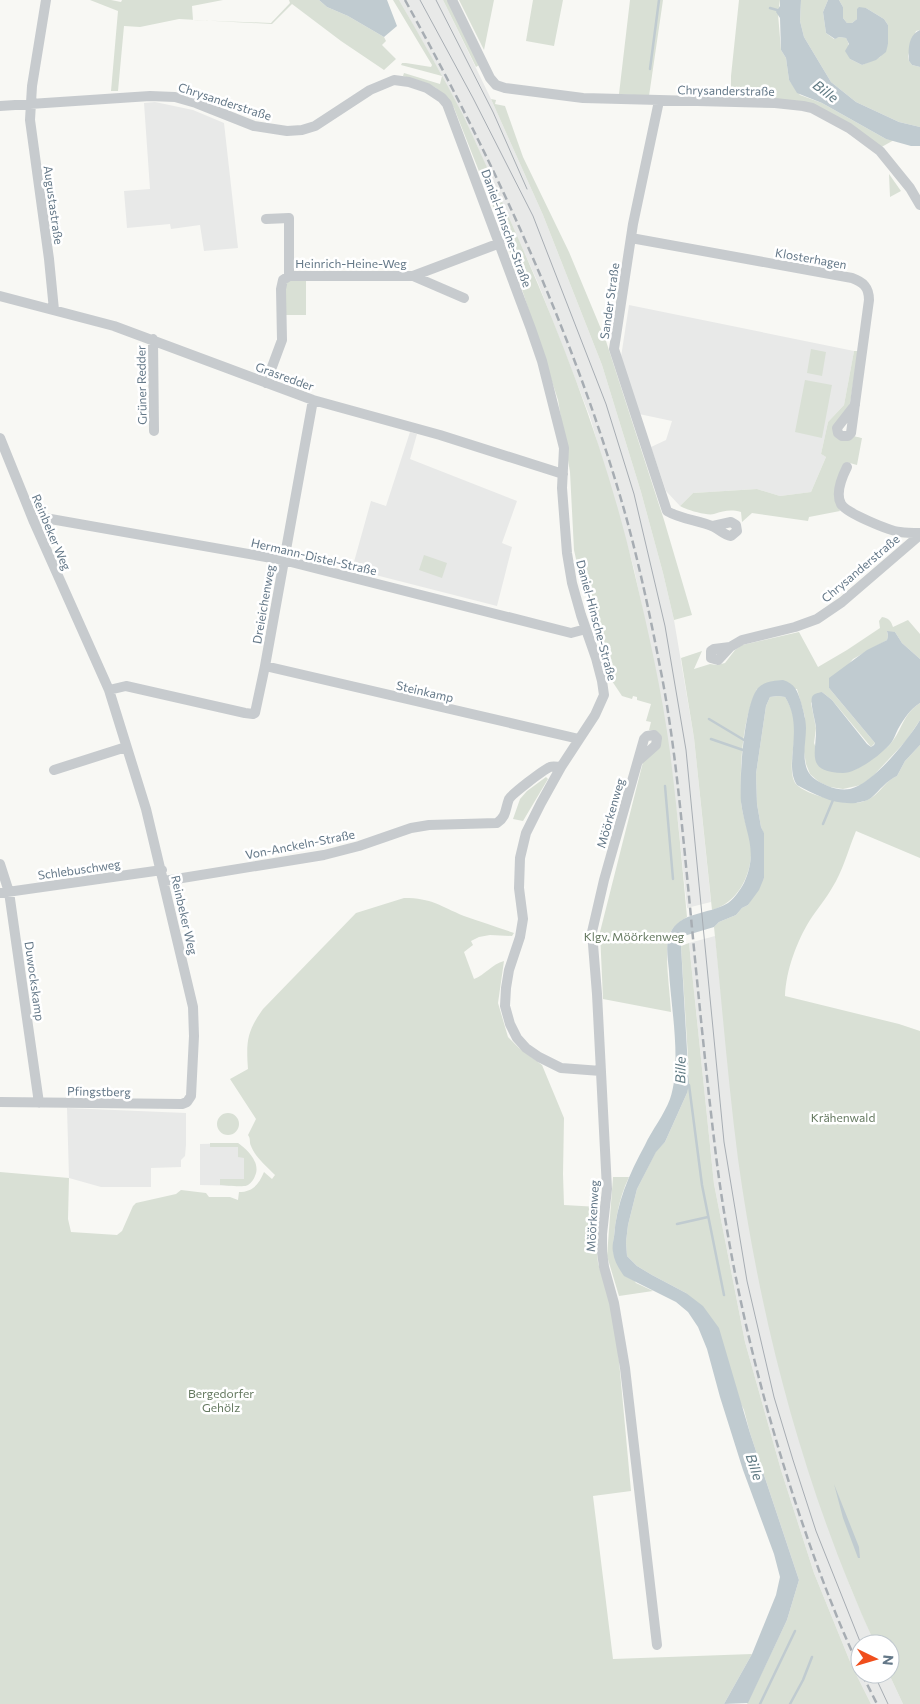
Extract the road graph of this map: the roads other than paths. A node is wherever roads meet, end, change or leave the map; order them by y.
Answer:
1 (46, 0) edge
2 (452, 0) edge
3 (427, 88) joint
4 (658, 101) junction
5 (30, 104) junction
6 (0, 106) edge
7 (920, 205) edge
8 (266, 219) dead end
9 (631, 238) junction
10 (500, 243) junction
11 (289, 276) junction
12 (413, 276) junction
13 (0, 296) edge
14 (464, 298) dead end
15 (54, 310) junction
16 (153, 339) junction
17 (266, 383) junction
18 (313, 400) junction
19 (855, 405) dead end
20 (154, 431) dead end
21 (0, 438) edge
22 (2, 452) edge
23 (847, 467) dead end
24 (563, 474) junction
25 (34, 522) junction
26 (713, 526) dead end
27 (920, 534) edge
28 (284, 560) junction
29 (586, 629) junction
30 (730, 647) dead end
31 (265, 666) junction
32 (109, 690) junction
33 (650, 734) dead end
34 (579, 739) junction
35 (126, 747) junction
36 (561, 766) junction
37 (54, 770) dead end
38 (0, 864) edge
39 (163, 875) junction
40 (5, 893) edge
41 (601, 1070) junction
42 (191, 1092) joint
43 (0, 1102) edge
44 (39, 1103) junction
45 (657, 1645) dead end

1 - 5 street, Augustastraße
2 - 4 street, Chrysanderstraße
3 - 5 street, Chrysanderstraße
3 - 10 street, Daniel-Hinsche-Straße
4 - 7 street, Chrysanderstraße
4 - 9 street, Sander Straße
5 - 6 street, Chrysanderstraße
5 - 15 street, Augustastraße
8 - 11 street, Heinrich-Heine-Weg
9 - 19 street, Klosterhagen
9 - 26 street, Sander Straße
10 - 12 street, Heinrich-Heine-Weg
10 - 24 street, Daniel-Hinsche-Straße
11 - 12 street, Heinrich-Heine-Weg
11 - 17 street, Heinrich-Heine-Weg
12 - 14 street, Heinrich-Heine-Weg
13 - 15 street, Grasredder
15 - 16 street, Grasredder
16 - 17 street, Grasredder
16 - 20 street, Grüner Redder
17 - 18 street, Grasredder
18 - 24 street, Grasredder
18 - 28 street, Dreieichenweg
21 - 22 street, Reinbeker Weg
22 - 25 street, Reinbeker Weg
23 - 27 street, Chrysanderstraße
24 - 29 street, Daniel-Hinsche-Straße
25 - 28 street, Hermann-Distel-Straße
25 - 32 street, Reinbeker Weg
27 - 30 street, Chrysanderstraße
28 - 29 street, Hermann-Distel-Straße
28 - 31 street, Dreieichenweg
29 - 34 street, Daniel-Hinsche-Straße
31 - 32 street, Dreieichenweg
31 - 34 street, Steinkamp
32 - 35 street, Reinbeker Weg
33 - 41 street, Möörkenweg
34 - 36 street, Daniel-Hinsche-Straße
35 - 37 street
35 - 39 street, Reinbeker Weg
36 - 39 street, Von-Anckeln-Straße
36 - 41 street, Daniel-Hinsche-Straße
38 - 40 street, Duwockskamp
39 - 40 street, Schlebuschweg
39 - 42 street, Reinbeker Weg
40 - 44 street, Duwockskamp
41 - 45 street, Möörkenweg
42 - 44 street, Pfingstberg
43 - 44 street, Pfingstberg

